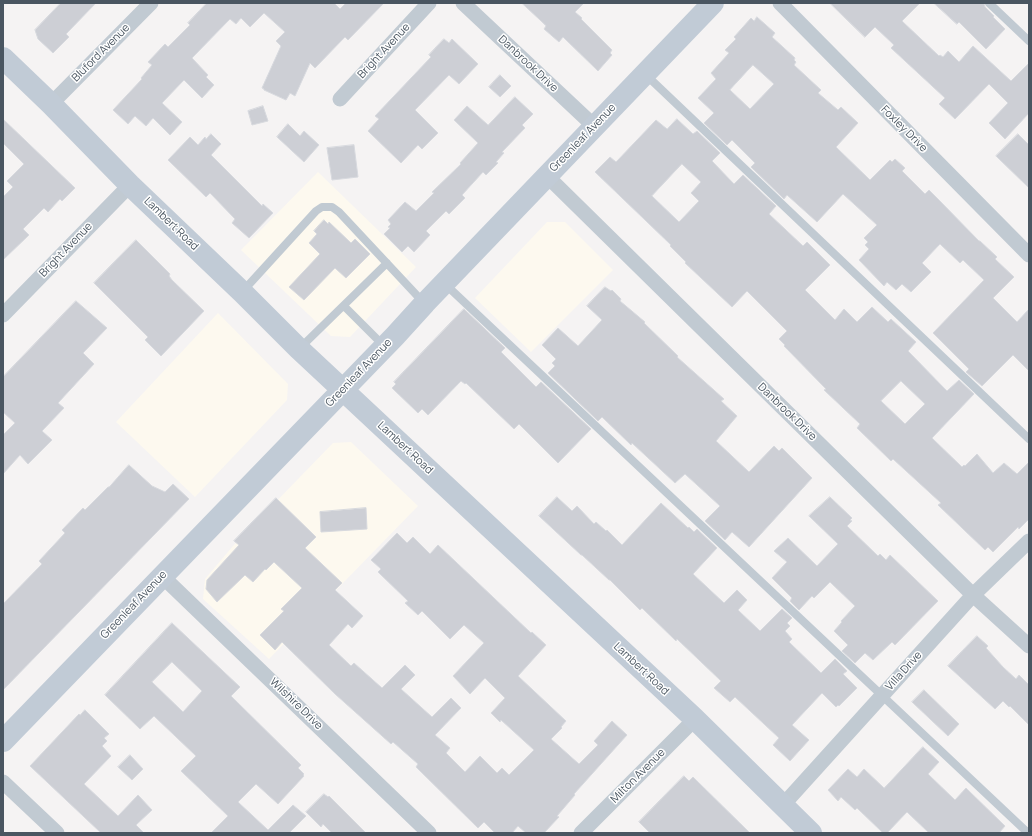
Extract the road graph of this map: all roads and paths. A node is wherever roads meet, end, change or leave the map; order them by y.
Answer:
1 (151, 3) edge
2 (429, 3) edge
3 (463, 3) edge
4 (713, 3) edge
5 (780, 3) edge
6 (989, 3) edge
7 (1029, 41) edge
8 (3, 58) edge
9 (644, 74) junction
10 (340, 99) dead end
11 (51, 104) junction
12 (594, 126) junction
13 (547, 176) junction
14 (130, 184) junction
15 (1029, 254) edge
16 (387, 263) junction
17 (444, 284) junction
18 (242, 292) junction
19 (424, 303) junction
20 (344, 306) junction
21 (3, 315) edge
22 (385, 347) junction
23 (299, 349) junction
24 (343, 390) junction
25 (1029, 439) edge
26 (1029, 541) edge
27 (162, 576) junction
28 (973, 595) junction
29 (1029, 646) edge
30 (882, 695) junction
31 (695, 719) junction
32 (3, 740) edge
33 (3, 782) edge
34 (783, 805) junction
35 (57, 833) edge
36 (429, 833) edge
37 (581, 833) edge
38 (811, 833) edge
39 (1028, 833) edge

1 - 11 street, Bluford Avenue
2 - 10 street, Bright Avenue
3 - 12 street, Danbrook Drive
4 - 9 main road, Greenleaf Avenue
5 - 15 street, Foxley Drive
6 - 7 lane
8 - 11 main road, Lambert Road
9 - 12 main road, Greenleaf Avenue
9 - 25 lane
11 - 14 main road, Lambert Road
12 - 13 main road, Greenleaf Avenue
13 - 17 main road, Greenleaf Avenue
13 - 28 street, Danbrook Drive
14 - 18 main road, Lambert Road
14 - 21 street, Bright Avenue
16 - 18 lane
16 - 19 lane
16 - 20 lane
17 - 19 main road, Greenleaf Avenue
17 - 30 lane
18 - 23 main road, Lambert Road
19 - 22 main road, Greenleaf Avenue
20 - 22 lane
20 - 23 lane
22 - 24 main road, Greenleaf Avenue
23 - 24 main road, Lambert Road
24 - 27 main road, Greenleaf Avenue
24 - 31 main road, Lambert Road
26 - 28 street, Villa Drive
27 - 32 main road, Greenleaf Avenue
27 - 36 street, Wilshire Drive
28 - 29 street, Danbrook Drive
28 - 30 street, Villa Drive
30 - 34 street, Villa Drive
30 - 39 lane
31 - 34 main road, Lambert Road
31 - 37 street, Milton Avenue
33 - 35 street
34 - 38 main road, Lambert Road

